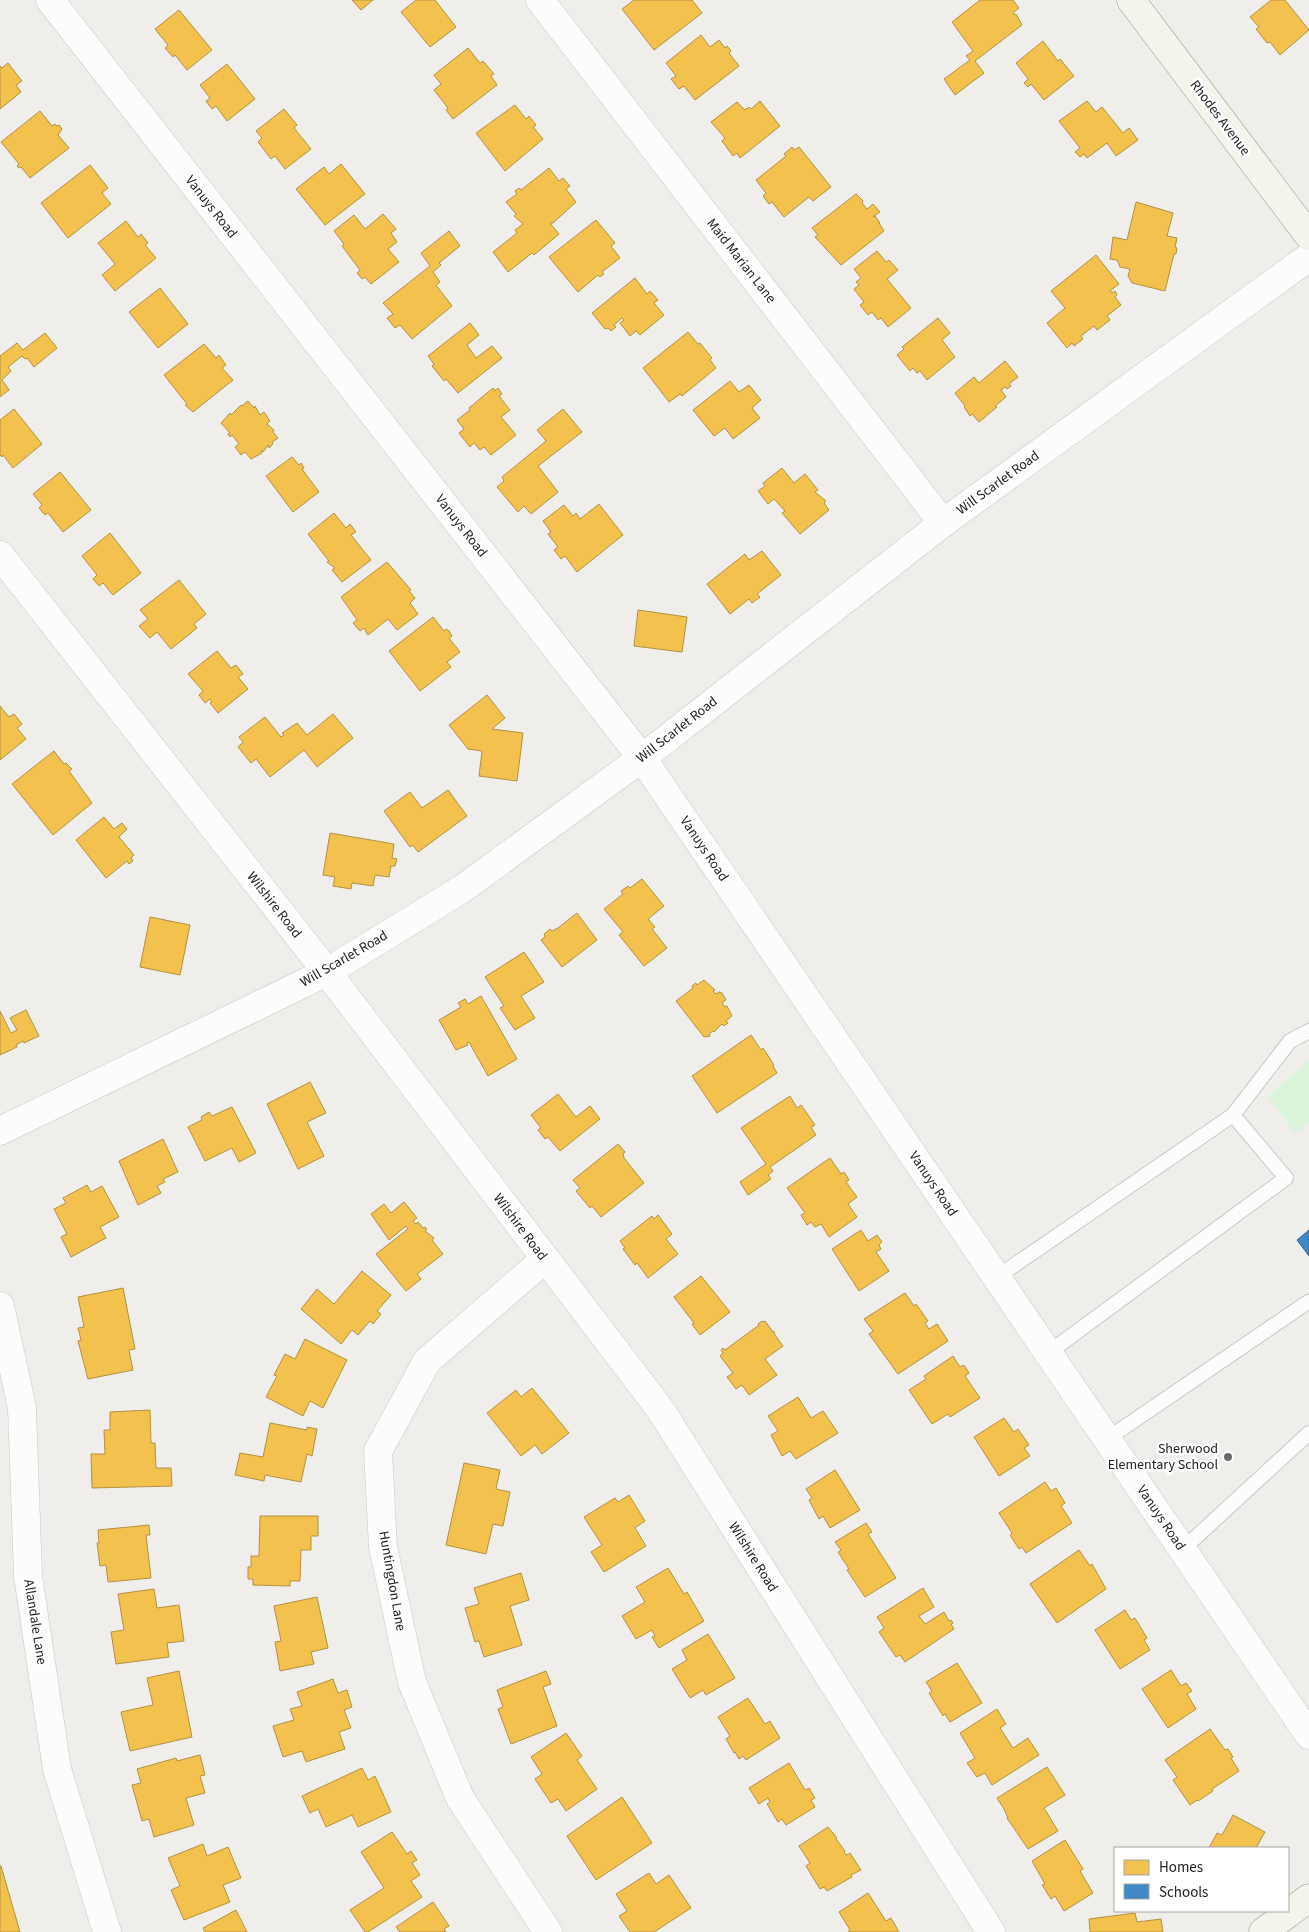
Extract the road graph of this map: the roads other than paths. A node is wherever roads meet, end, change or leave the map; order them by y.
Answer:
1 (50, 0) edge
2 (540, 0) edge
3 (1131, 0) edge
4 (1309, 236) edge
5 (1309, 257) edge
6 (943, 523) junction
7 (0, 555) edge
8 (642, 758) junction
9 (327, 972) junction
10 (1309, 1031) edge
11 (1233, 1115) junction
12 (0, 1131) edge
13 (544, 1260) junction
14 (997, 1277) junction
15 (1308, 1302) edge
16 (0, 1306) edge
17 (1048, 1353) junction
18 (1309, 1433) edge
19 (1107, 1439) junction
20 (1183, 1549) junction
21 (1309, 1734) edge
22 (1309, 1898) edge
23 (107, 1932) edge
24 (548, 1932) edge
25 (991, 1932) edge
26 (1263, 1932) edge

1 - 8 street, Vanuys Road
2 - 6 street, Maid Marian Lane
3 - 4 main road, Rhodes Avenue
5 - 6 street, Will Scarlet Road
6 - 8 street, Will Scarlet Road
7 - 9 street, Wilshire Road
8 - 9 street, Will Scarlet Road
8 - 14 street, Vanuys Road
9 - 12 street, Will Scarlet Road
9 - 13 street, Wilshire Road
10 - 11 lane
11 - 14 lane
11 - 17 lane
13 - 24 street, Huntingdon Lane
13 - 25 street, Wilshire Road
14 - 17 street, Vanuys Road
15 - 19 lane
16 - 23 street, Allandale Lane
17 - 19 street, Vanuys Road
18 - 20 lane
19 - 20 street, Vanuys Road
20 - 21 street, Vanuys Road
22 - 26 main road

